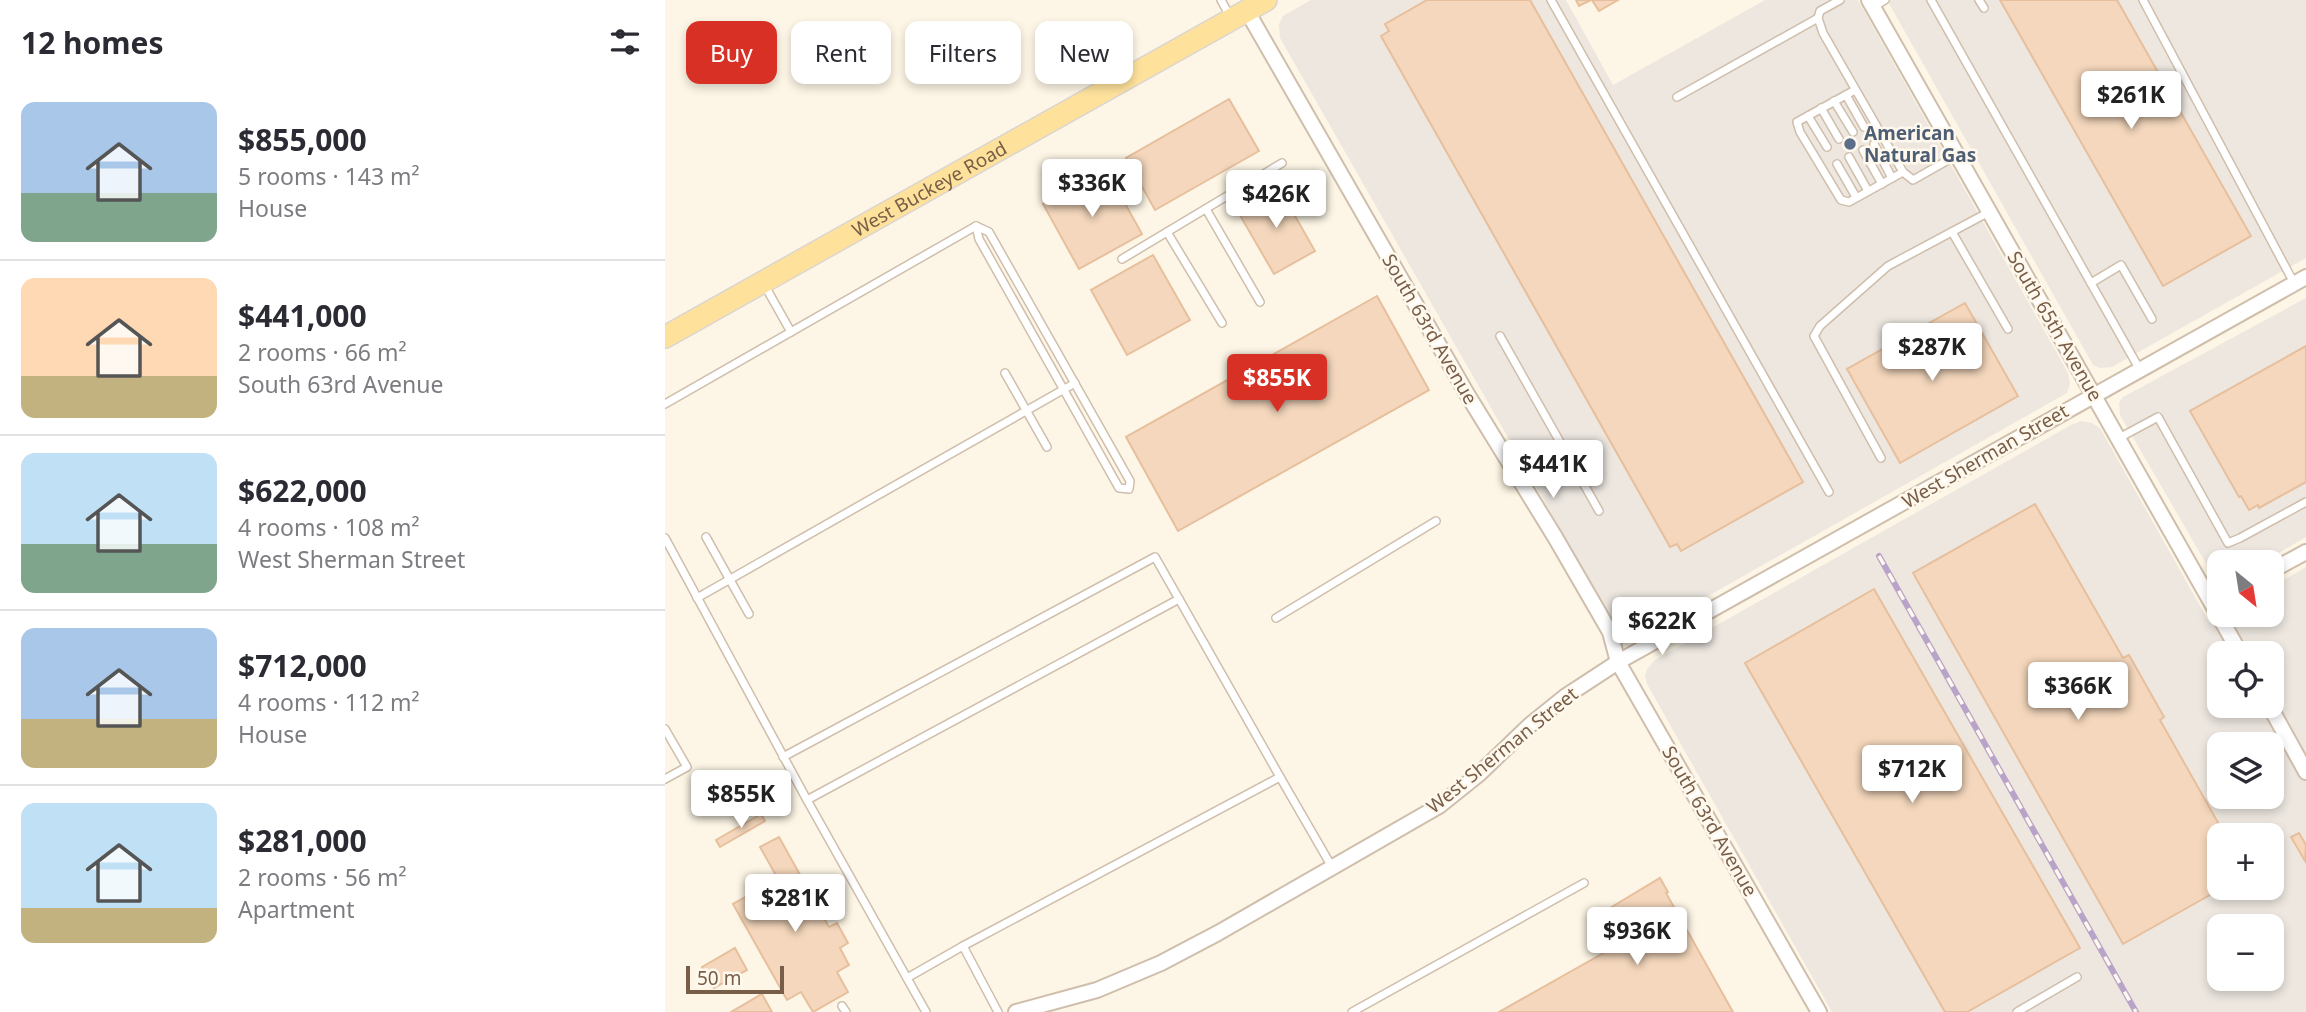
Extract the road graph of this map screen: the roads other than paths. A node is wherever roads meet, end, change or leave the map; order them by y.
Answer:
1 (1221, 0) edge
2 (1266, 0) edge
3 (1551, 0) edge
4 (1839, 0) edge
5 (1931, 0) edge
6 (1979, 0) edge
7 (2143, 0) edge
8 (1876, 2) edge
9 (1984, 8) dead end
10 (1239, 15) junction
11 (1818, 18) junction
12 (1855, 90) junction
13 (1846, 95) junction
14 (1677, 97) dead end
15 (1834, 101) junction
16 (1821, 108) junction
17 (1808, 116) junction
18 (1864, 127) dead end
19 (1853, 132) dead end
20 (1839, 139) dead end
21 (1874, 144) dead end
22 (1827, 147) dead end
23 (1863, 150) dead end
24 (1957, 155) junction
25 (1849, 157) dead end
26 (1282, 163) dead end
27 (1836, 164) dead end
28 (1903, 172) junction
29 (1892, 178) junction
30 (1882, 184) junction
31 (1868, 191) junction
32 (1856, 198) junction
33 (1206, 209) junction
34 (1990, 211) junction
35 (977, 226) junction
36 (1167, 232) junction
37 (1952, 232) junction
38 (1122, 259) dead end
39 (2300, 280) edge
40 (763, 282) junction
41 (2091, 283) junction
42 (1260, 302) dead end
43 (2152, 319) dead end
44 (1222, 323) dead end
45 (2008, 329) dead end
46 (790, 332) junction
47 (1500, 336) dead end
48 (665, 337) edge
49 (2140, 370) junction
50 (1005, 373) dead end
51 (1075, 383) junction
52 (1064, 390) junction
53 (2095, 394) junction
54 (665, 404) edge
55 (1027, 411) junction
56 (2119, 438) junction
57 (1047, 447) dead end
58 (1881, 458) dead end
59 (1829, 492) dead end
60 (2306, 502) edge
61 (1599, 511) dead end
62 (1436, 521) dead end
63 (706, 537) dead end
64 (665, 538) edge
65 (2306, 552) edge
66 (2284, 564) edge
67 (730, 579) junction
68 (2207, 588) edge
69 (697, 597) junction
70 (1179, 599) junction
71 (749, 614) dead end
72 (1276, 618) dead end
73 (1619, 662) junction
74 (2276, 718) edge
75 (665, 729) edge
76 (783, 757) junction
77 (2306, 772) edge
78 (1280, 777) junction
79 (665, 779) edge
80 (807, 800) junction
81 (1332, 867) junction
82 (1584, 883) dead end
83 (963, 946) junction
84 (2077, 976) dead end
85 (907, 978) junction
86 (926, 1012) edge
87 (998, 1012) edge
88 (1016, 1012) edge
89 (1352, 1012) edge
90 (1819, 1012) edge
91 (2017, 1012) edge

1 - 10 lane
2 - 10 main road, West Buckeye Road
3 - 59 lane
4 - 11 lane
5 - 41 lane
6 - 9 lane
7 - 39 lane
8 - 24 street, South 65th Avenue
10 - 40 main road, West Buckeye Road
10 - 73 street, South 63rd Avenue
11 - 12 lane
11 - 14 lane
12 - 13 lane
12 - 28 lane
13 - 15 lane
13 - 18 lane
15 - 16 lane
15 - 19 lane
16 - 17 lane
16 - 20 lane
17 - 22 lane
17 - 32 lane
21 - 29 lane
23 - 30 lane
24 - 28 lane
24 - 34 street, South 65th Avenue
25 - 31 lane
26 - 33 lane
27 - 32 lane
28 - 29 lane
29 - 30 lane
30 - 31 lane
31 - 32 lane
33 - 36 lane
33 - 42 lane
34 - 37 lane
34 - 53 street, South 65th Avenue
35 - 46 lane
35 - 51 lane
35 - 52 lane
36 - 38 lane
36 - 44 lane
37 - 45 lane
37 - 58 lane
39 - 49 street, West Sherman Street
40 - 46 lane
40 - 48 main road, West Buckeye Road
41 - 43 lane
41 - 49 lane
46 - 54 lane
47 - 61 lane
49 - 53 street, West Sherman Street
50 - 55 lane
51 - 52 lane
51 - 52 lane
52 - 55 lane
53 - 56 street, South 65th Avenue
53 - 73 street, West Sherman Street
55 - 57 lane
55 - 67 lane
56 - 60 lane
56 - 68 street, South 65th Avenue
62 - 72 lane
63 - 67 lane
64 - 69 lane
65 - 66 street
67 - 69 lane
67 - 71 lane
69 - 76 lane
70 - 76 lane
70 - 78 lane
70 - 80 lane
73 - 81 street, West Sherman Street
73 - 90 street, South 63rd Avenue
74 - 77 street
75 - 79 lane
76 - 80 lane
78 - 81 lane
78 - 83 lane
80 - 85 lane
81 - 88 street, West Sherman Street
82 - 89 lane
83 - 85 lane
83 - 87 lane
84 - 91 lane
85 - 86 lane

